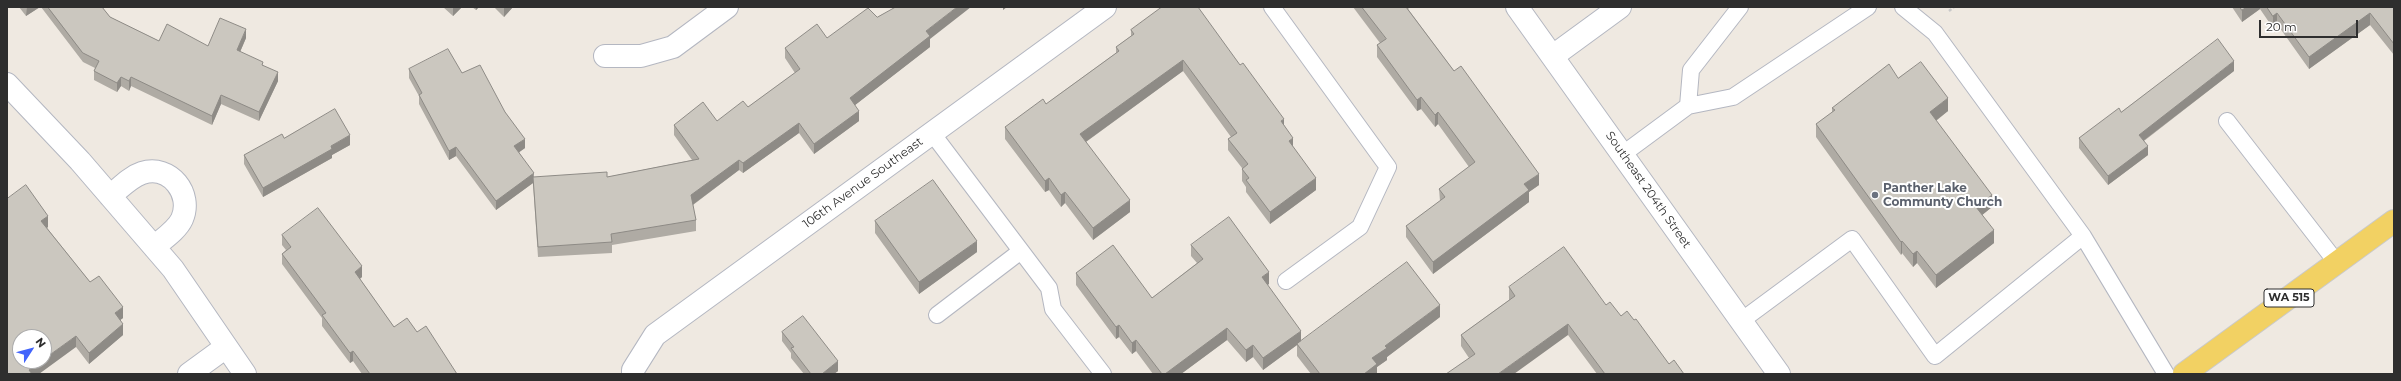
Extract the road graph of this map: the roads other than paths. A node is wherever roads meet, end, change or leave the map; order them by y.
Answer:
1 (727, 7) edge
2 (1105, 7) edge
3 (1272, 7) edge
4 (1517, 7) edge
5 (1620, 7) edge
6 (1740, 7) edge
7 (1868, 7) edge
8 (1903, 7) edge
9 (605, 56) dead end
10 (1553, 56) junction
11 (7, 84) edge
12 (1688, 106) junction
13 (2227, 121) dead end
14 (932, 133) junction
15 (1623, 154) junction
16 (110, 196) junction
17 (2394, 221) edge
18 (2083, 236) junction
19 (154, 247) junction
20 (1021, 251) junction
21 (2337, 263) junction
22 (1286, 281) dead end
23 (937, 316) dead end
24 (1741, 321) junction
25 (226, 347) junction
26 (633, 372) edge
27 (189, 374) edge
28 (245, 374) edge
29 (1103, 374) edge
30 (1779, 374) edge
31 (2166, 374) edge
32 (2184, 374) edge

1 - 9 street
2 - 14 street, 106th Avenue Southeast
3 - 22 lane
4 - 10 street, Southeast 204th Street
5 - 10 street
6 - 12 lane
7 - 12 lane
8 - 18 lane
10 - 15 street, Southeast 204th Street
11 - 16 street
12 - 15 lane
13 - 21 lane
14 - 20 lane
14 - 26 street, 106th Avenue Southeast
15 - 24 street, Southeast 204th Street
16 - 19 street
16 - 19 street
17 - 21 main road, WA 515
18 - 24 lane
18 - 31 lane
19 - 25 street
20 - 23 lane
20 - 29 lane
21 - 32 main road, WA 515
24 - 30 street, Southeast 204th Street
25 - 27 street
25 - 28 street

